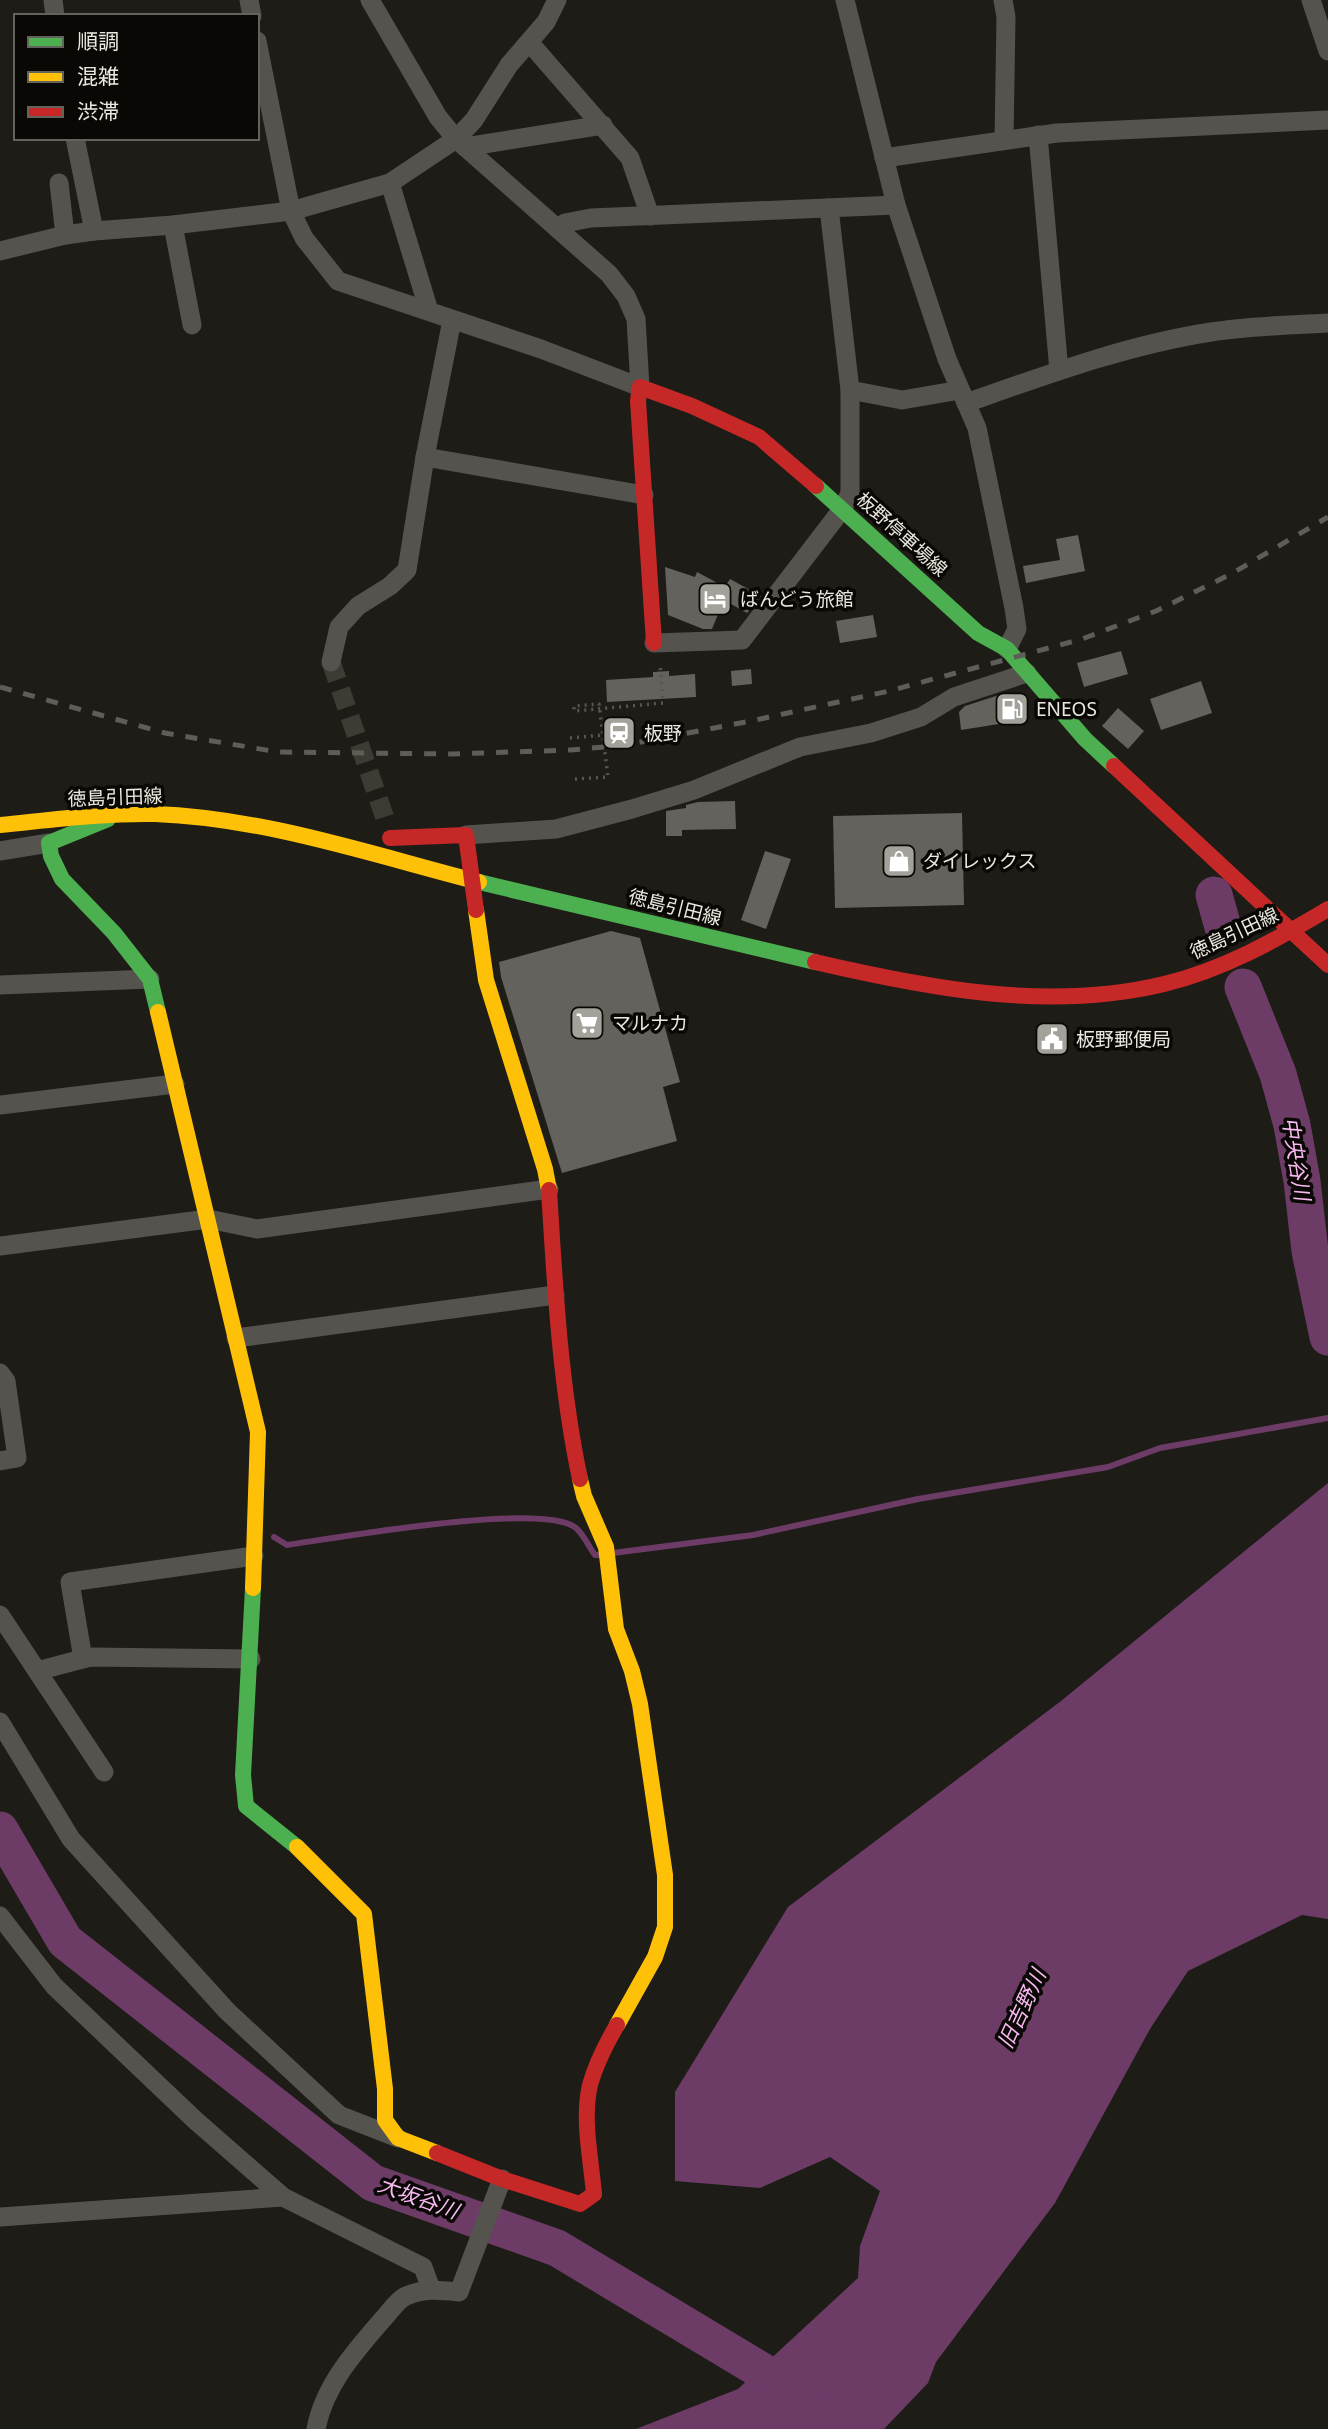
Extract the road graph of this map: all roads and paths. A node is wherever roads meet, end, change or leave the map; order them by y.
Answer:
1 (370, 0) edge
2 (557, 0) edge
3 (845, 0) edge
4 (1003, 0) edge
5 (1311, 0) edge
6 (529, 42) junction
7 (259, 51) edge
8 (1328, 51) edge
9 (1328, 120) edge
10 (603, 125) junction
11 (1038, 135) junction
12 (1004, 139) junction
13 (75, 140) edge
14 (461, 143) junction
15 (884, 159) junction
16 (59, 183) dead end
17 (390, 183) junction
18 (896, 205) junction
19 (829, 208) junction
20 (291, 211) junction
21 (650, 216) junction
22 (173, 225) junction
23 (558, 229) junction
24 (94, 231) junction
25 (65, 235) junction
26 (0, 251) edge
27 (429, 311) junction
28 (452, 320) junction
29 (1328, 323) edge
30 (192, 325) dead end
31 (1059, 371) junction
32 (640, 387) junction
33 (850, 390) junction
34 (963, 397) junction
35 (425, 457) junction
36 (644, 495) junction
37 (843, 508) junction
38 (656, 643) junction
39 (1007, 649) junction
40 (331, 662) tunnel mouth
41 (1027, 673) junction
42 (601, 735) junction
43 (570, 738) dead end
44 (575, 779) dead end
45 (119, 814) junction
46 (0, 825) edge
47 (388, 831) joint
48 (466, 835) junction
49 (49, 843) junction
50 (338, 844) junction
51 (0, 851) edge
52 (474, 880) junction
53 (1328, 909) edge
54 (1292, 931) junction
55 (1328, 965) edge
56 (150, 979) junction
57 (0, 985) edge
58 (175, 1084) junction
59 (0, 1105) edge
60 (549, 1189) junction
61 (208, 1219) junction
62 (0, 1246) edge
63 (555, 1295) junction
64 (236, 1338) junction
65 (0, 1373) edge
66 (0, 1461) edge
67 (254, 1556) junction
68 (0, 1615) edge
69 (83, 1659) junction
70 (250, 1659) junction
71 (37, 1671) junction
72 (0, 1722) edge
73 (104, 1772) dead end
74 (0, 1916) edge
75 (398, 2138) junction
76 (499, 2186) junction
77 (283, 2196) junction
78 (0, 2217) edge
79 (431, 2289) junction
80 (316, 2429) edge

1 - 14 street
2 - 6 street
3 - 15 street
4 - 12 street
5 - 8 street
6 - 10 street
6 - 14 street
7 - 20 street
9 - 11 street
10 - 14 street
10 - 21 street
11 - 12 street
11 - 31 street
12 - 15 street
13 - 24 street
14 - 17 street
14 - 23 street
15 - 18 street
16 - 25 street
17 - 20 street
17 - 27 street
18 - 19 street
18 - 34 street
19 - 21 street
19 - 33 street
20 - 22 street
20 - 27 street
21 - 23 street
22 - 24 street
22 - 30 street
23 - 32 street
24 - 25 street
25 - 26 street
27 - 28 street
28 - 32 street
28 - 35 street
29 - 31 street
31 - 34 street
32 - 36 street
32 - 37 street, 板野停車場線
33 - 34 street
33 - 37 street
34 - 39 street
35 - 36 street
35 - 40 street
36 - 38 street
37 - 38 street
37 - 39 street, 板野停車場線
38 - 42 path
39 - 41 street, 板野停車場線
41 - 48 street
41 - 54 street, 板野停車場線
42 - 43 path
42 - 44 path
45 - 46 street, 徳島引田線
45 - 49 street
45 - 50 street, 徳島引田線
47 - 48 street
47 - 50 street
48 - 52 street
49 - 51 street
49 - 56 street
50 - 52 street, 徳島引田線
52 - 54 street, 徳島引田線
52 - 60 street
53 - 54 street, 徳島引田線
54 - 55 street, 板野停車場線
56 - 57 street
56 - 58 street
58 - 59 street
58 - 61 street
60 - 61 street
60 - 63 street
61 - 62 street
61 - 64 street
63 - 64 street
63 - 76 street
64 - 67 street
65 - 66 street
67 - 69 street
67 - 70 street
68 - 71 street
69 - 70 street
69 - 71 street
70 - 75 street
71 - 73 street
72 - 75 street
74 - 77 street
75 - 76 street
76 - 79 street
77 - 78 street
77 - 79 street
79 - 80 street

